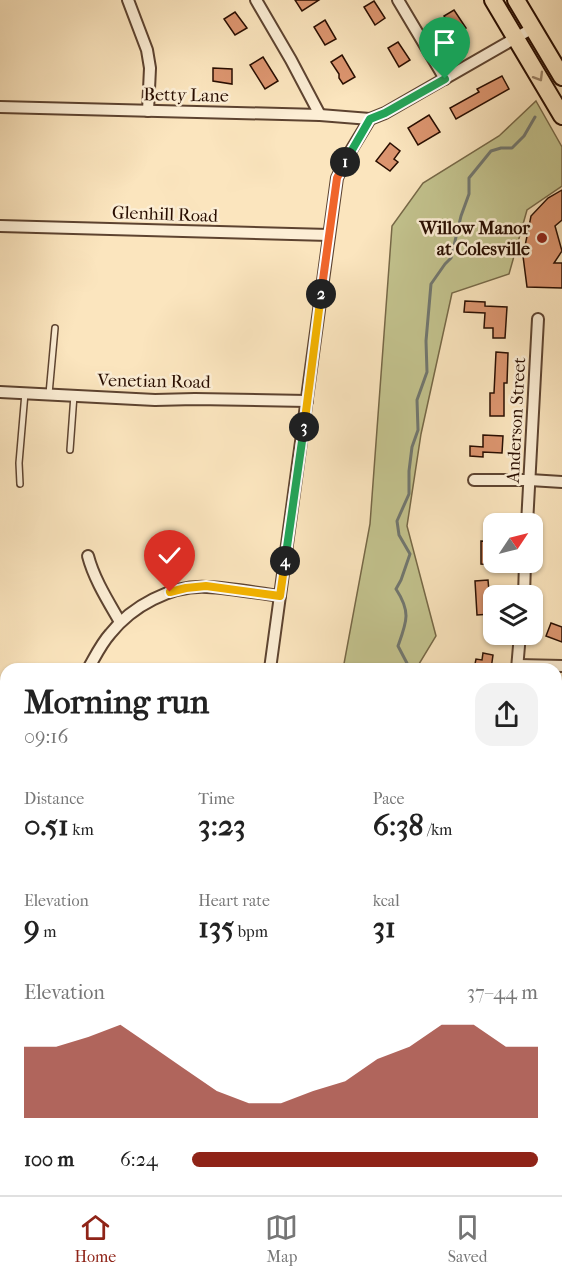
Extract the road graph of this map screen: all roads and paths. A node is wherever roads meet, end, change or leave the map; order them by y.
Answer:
1 (128, 0) edge
2 (256, 0) edge
3 (398, 0) edge
4 (493, 0) edge
5 (516, 0) edge
6 (533, 28) junction
7 (516, 38) junction
8 (562, 76) edge
9 (445, 79) junction
10 (0, 107) edge
11 (148, 111) junction
12 (320, 115) junction
13 (562, 116) edge
14 (370, 119) junction
15 (0, 226) edge
16 (329, 235) junction
17 (538, 319) dead end
18 (55, 328) dead end
19 (0, 392) edge
20 (25, 393) junction
21 (49, 394) junction
22 (74, 395) junction
23 (307, 401) junction
24 (70, 450) dead end
25 (474, 480) dead end
26 (530, 480) junction
27 (562, 482) edge
28 (20, 484) dead end
29 (528, 513) edge
30 (88, 556) dead end
31 (280, 596) junction
32 (120, 622) junction
33 (519, 645) edge
34 (92, 663) edge
35 (271, 663) edge
36 (517, 663) edge

1 - 11 street
2 - 12 street
3 - 9 street
4 - 7 main road
5 - 6 main road
6 - 7 street
6 - 8 main road
7 - 9 street
7 -> 13 main road
9 - 14 street
10 - 11 street, Betty Lane
11 - 12 street, Betty Lane
12 - 14 street, Betty Lane
14 - 16 street
15 - 16 street, Glenhill Road
16 - 23 street
17 - 26 street, Anderson Street
18 - 21 lane
19 - 20 street, Venetian Road
20 - 21 street, Venetian Road
20 - 28 lane
21 - 22 street, Venetian Road
22 - 23 street, Venetian Road
22 - 24 lane
23 - 31 street
25 - 26 street
26 - 27 street
26 - 29 street, Anderson Street
30 - 32 street
31 - 32 street
31 - 35 street
32 - 34 street
33 - 36 street

